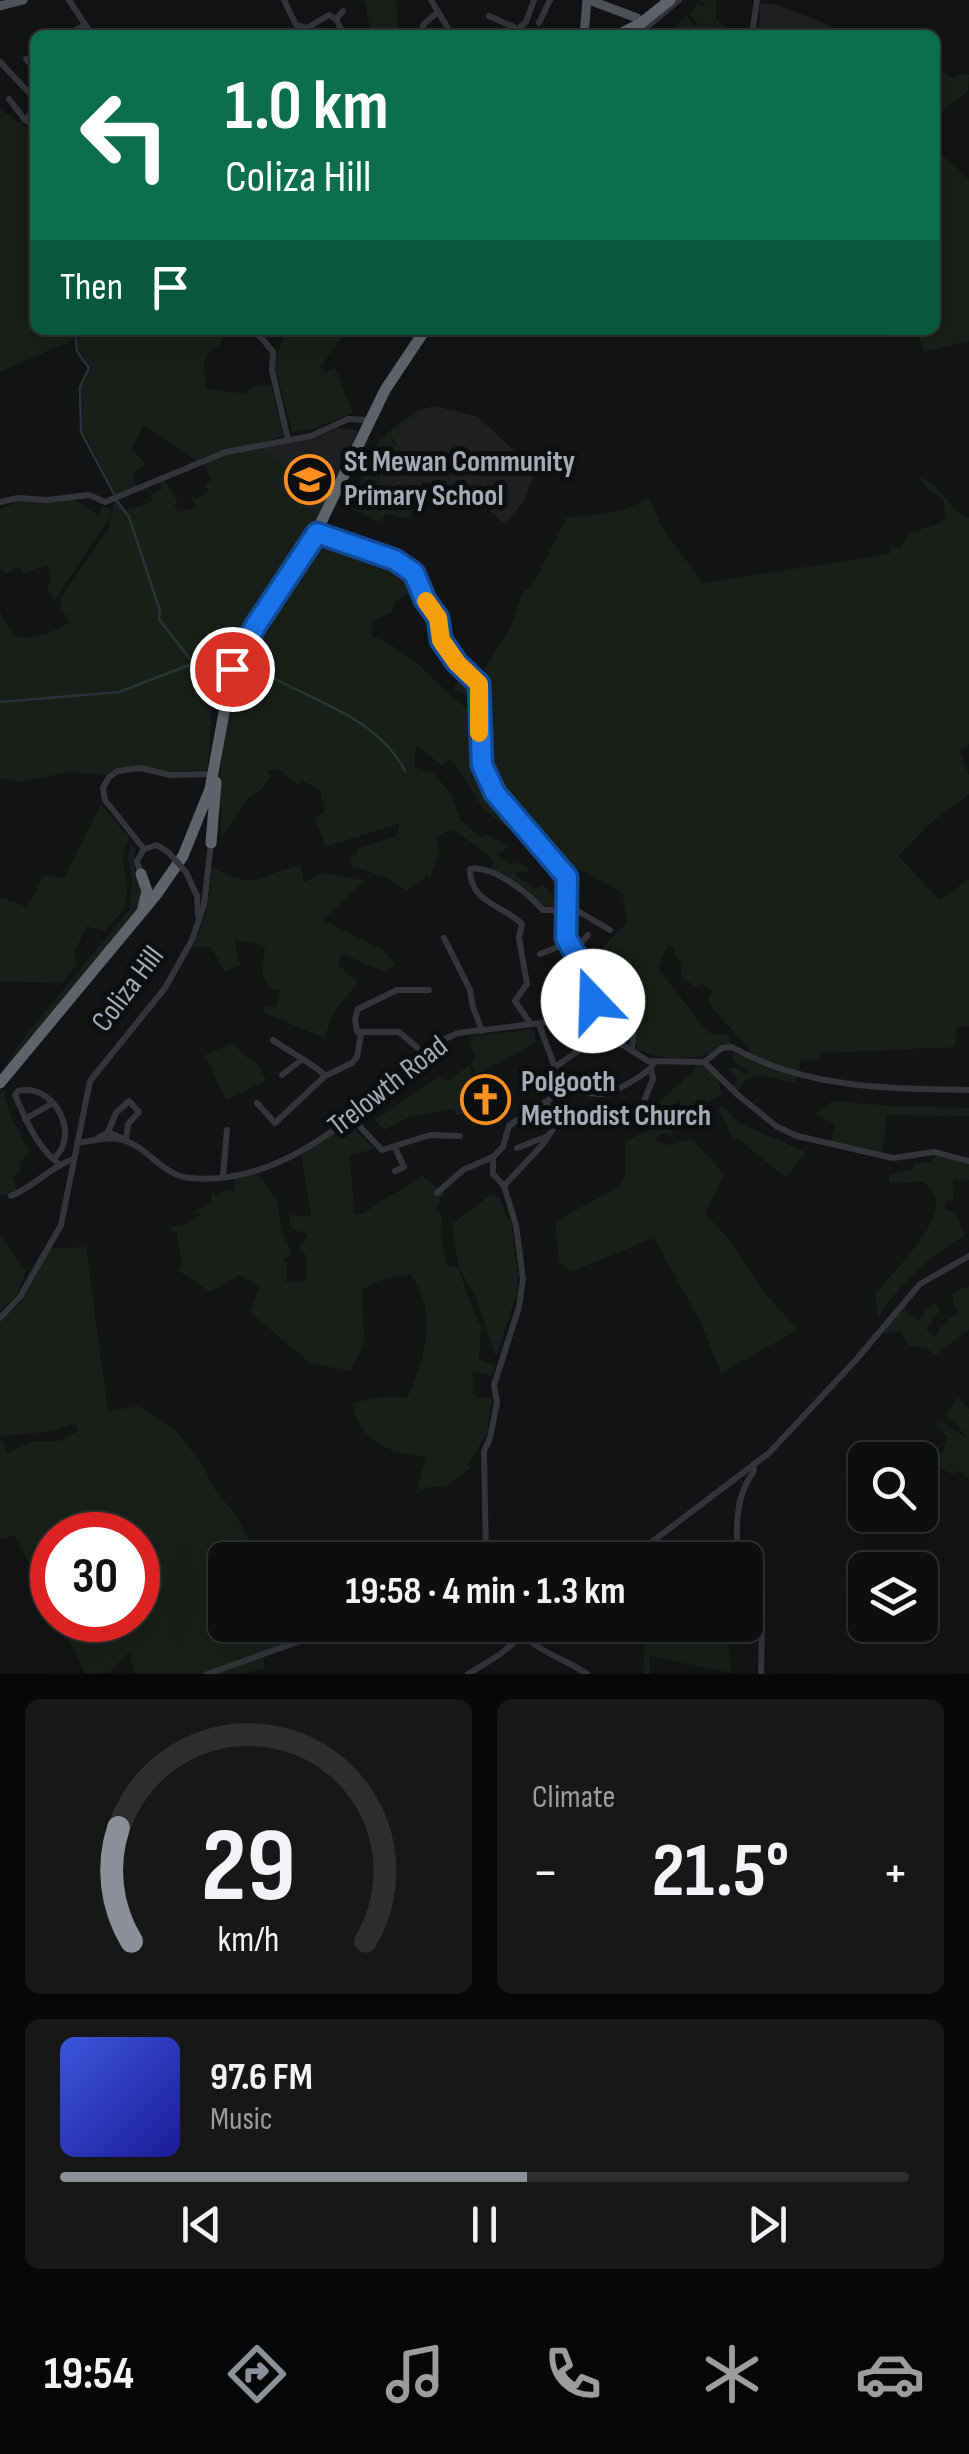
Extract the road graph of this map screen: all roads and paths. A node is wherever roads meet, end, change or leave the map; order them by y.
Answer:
1 (22, 0) edge
2 (69, 0) edge
3 (284, 0) edge
4 (430, 0) edge
5 (534, 0) edge
6 (550, 0) edge
7 (588, 0) edge
8 (757, 0) edge
9 (673, 2) edge
10 (618, 5) edge
11 (0, 6) edge
12 (343, 11) dead end
13 (438, 12) junction
14 (489, 16) dead end
15 (336, 19) junction
16 (539, 23) dead end
17 (640, 23) junction
18 (84, 26) junction
19 (512, 26) junction
20 (76, 30) edge
21 (88, 30) edge
22 (342, 30) edge
23 (421, 30) edge
24 (449, 30) edge
25 (509, 30) edge
26 (585, 30) edge
27 (627, 30) edge
28 (753, 30) edge
29 (25, 59) dead end
30 (0, 62) edge
31 (30, 64) edge
32 (30, 89) edge
33 (27, 92) junction
34 (30, 95) edge
35 (9, 99) dead end
36 (30, 115) edge
37 (25, 120) junction
38 (30, 123) edge
39 (258, 335) edge
40 (421, 335) edge
41 (370, 420) junction
42 (288, 440) junction
43 (0, 502) edge
44 (317, 533) junction
45 (213, 774) junction
46 (212, 843) joint
47 (144, 849) junction
48 (142, 874) junction
49 (168, 878) junction
50 (192, 880) junction
51 (207, 884) junction
52 (566, 904) junction
53 (142, 912) junction
54 (566, 916) junction
55 (198, 922) junction
56 (610, 930) dead end
57 (588, 935) dead end
58 (444, 938) dead end
59 (567, 941) junction
60 (540, 954) dead end
61 (429, 990) dead end
62 (593, 1008) junction
63 (619, 1011) dead end
64 (583, 1018) junction
65 (535, 1024) junction
66 (482, 1030) junction
67 (599, 1030) junction
68 (361, 1034) junction
69 (273, 1040) dead end
70 (631, 1051) junction
71 (578, 1052) dead end
72 (425, 1054) junction
73 (300, 1061) junction
74 (704, 1062) junction
75 (653, 1066) junction
76 (555, 1067) junction
77 (282, 1075) dead end
78 (325, 1076) junction
79 (0, 1083) edge
80 (969, 1090) edge
81 (557, 1094) junction
82 (602, 1094) junction
83 (53, 1103) junction
84 (256, 1103) dead end
85 (548, 1104) junction
86 (596, 1106) junction
87 (351, 1117) junction
88 (25, 1119) junction
89 (557, 1123) junction
90 (227, 1130) dead end
91 (108, 1132) junction
92 (460, 1136) dead end
93 (548, 1136) junction
94 (126, 1140) junction
95 (94, 1141) junction
96 (77, 1143) junction
97 (394, 1148) junction
98 (517, 1148) dead end
99 (493, 1158) junction
100 (52, 1159) junction
101 (74, 1159) junction
102 (969, 1161) edge
103 (60, 1165) junction
104 (395, 1171) dead end
105 (223, 1176) junction
106 (504, 1186) junction
107 (437, 1193) dead end
108 (11, 1196) dead end
109 (969, 1256) edge
110 (0, 1318) edge
111 (753, 1465) junction
112 (486, 1542) edge
113 (652, 1542) edge
114 (737, 1542) edge
115 (298, 1642) edge
116 (513, 1642) edge
117 (532, 1642) edge
118 (762, 1642) edge
119 (207, 1674) edge
120 (468, 1674) edge
121 (586, 1674) edge
122 (761, 1674) edge

1 - 11 main road
2 - 18 street
3 - 15 street
4 - 13 street
5 - 19 street
6 - 16 street
7 - 10 main road
7 - 26 main road
8 - 28 street
9 - 17 highway
10 - 17 main road
12 - 15 street
13 - 23 street
13 - 24 street
14 - 19 street
15 - 22 street
17 - 27 highway
18 - 20 street
18 - 21 street
19 - 25 street
29 - 31 street
30 - 33 street
32 - 33 street
33 - 34 street
35 - 37 street
36 - 37 street
37 - 38 street
39 - 42 street
40 - 41 highway
41 - 42 street
41 - 44 highway
42 - 43 street
44 - 45 highway
44 - 52 street
45 - 46 highway
45 - 47 street
45 - 49 highway
46 - 51 street, Coliza Hill
47 - 48 street
47 - 50 street, bridge
48 - 49 highway
48 - 53 highway
49 - 53 highway
50 - 51 street
50 - 55 street
51 - 55 street, Coliza Hill
52 - 54 street
52 - 56 street
53 - 79 highway
54 - 59 street
54 - 65 street
55 - 96 street, Coliza Hill
57 - 59 street
58 - 66 street
59 - 60 street
59 - 62 street
61 - 68 street
62 - 64 street
62 - 67 street
63 - 70 street
64 - 65 street, Trelowth Road
64 - 67 street
65 - 66 street, Trelowth Road
65 - 76 street
66 - 72 street, Trelowth Road
67 - 70 street
68 - 72 street
68 - 78 street
69 - 73 street
70 - 75 street
71 - 76 street
72 - 87 street, Trelowth Road
73 - 77 street
73 - 78 street
74 - 75 street
74 - 80 street
74 - 102 street
75 - 82 street
75 - 86 street
76 - 81 street
78 - 84 street
81 - 82 street
81 - 85 street
82 - 86 street
83 - 88 street
83 - 88 street
83 - 100 street
85 - 89 street
85 - 99 street
86 - 89 street
87 - 97 street
87 - 105 street, Trelowth Road
88 - 100 street
89 - 93 street
90 - 105 street
91 - 94 street, Trelowth Road
91 - 94 street
91 - 95 street
92 - 97 street
93 - 98 street
93 - 106 street
94 - 95 street
94 - 105 street, Trelowth Road
95 - 96 street
96 - 101 street, Coliza Hill
97 - 104 street
99 - 106 street
99 - 107 street
100 - 103 street
101 - 103 street
101 - 110 street, Coliza Hill
103 - 108 street
106 - 112 street
109 - 111 street
111 - 113 street
111 - 114 street
115 - 119 street
116 - 120 street
117 - 121 street
118 - 122 street

